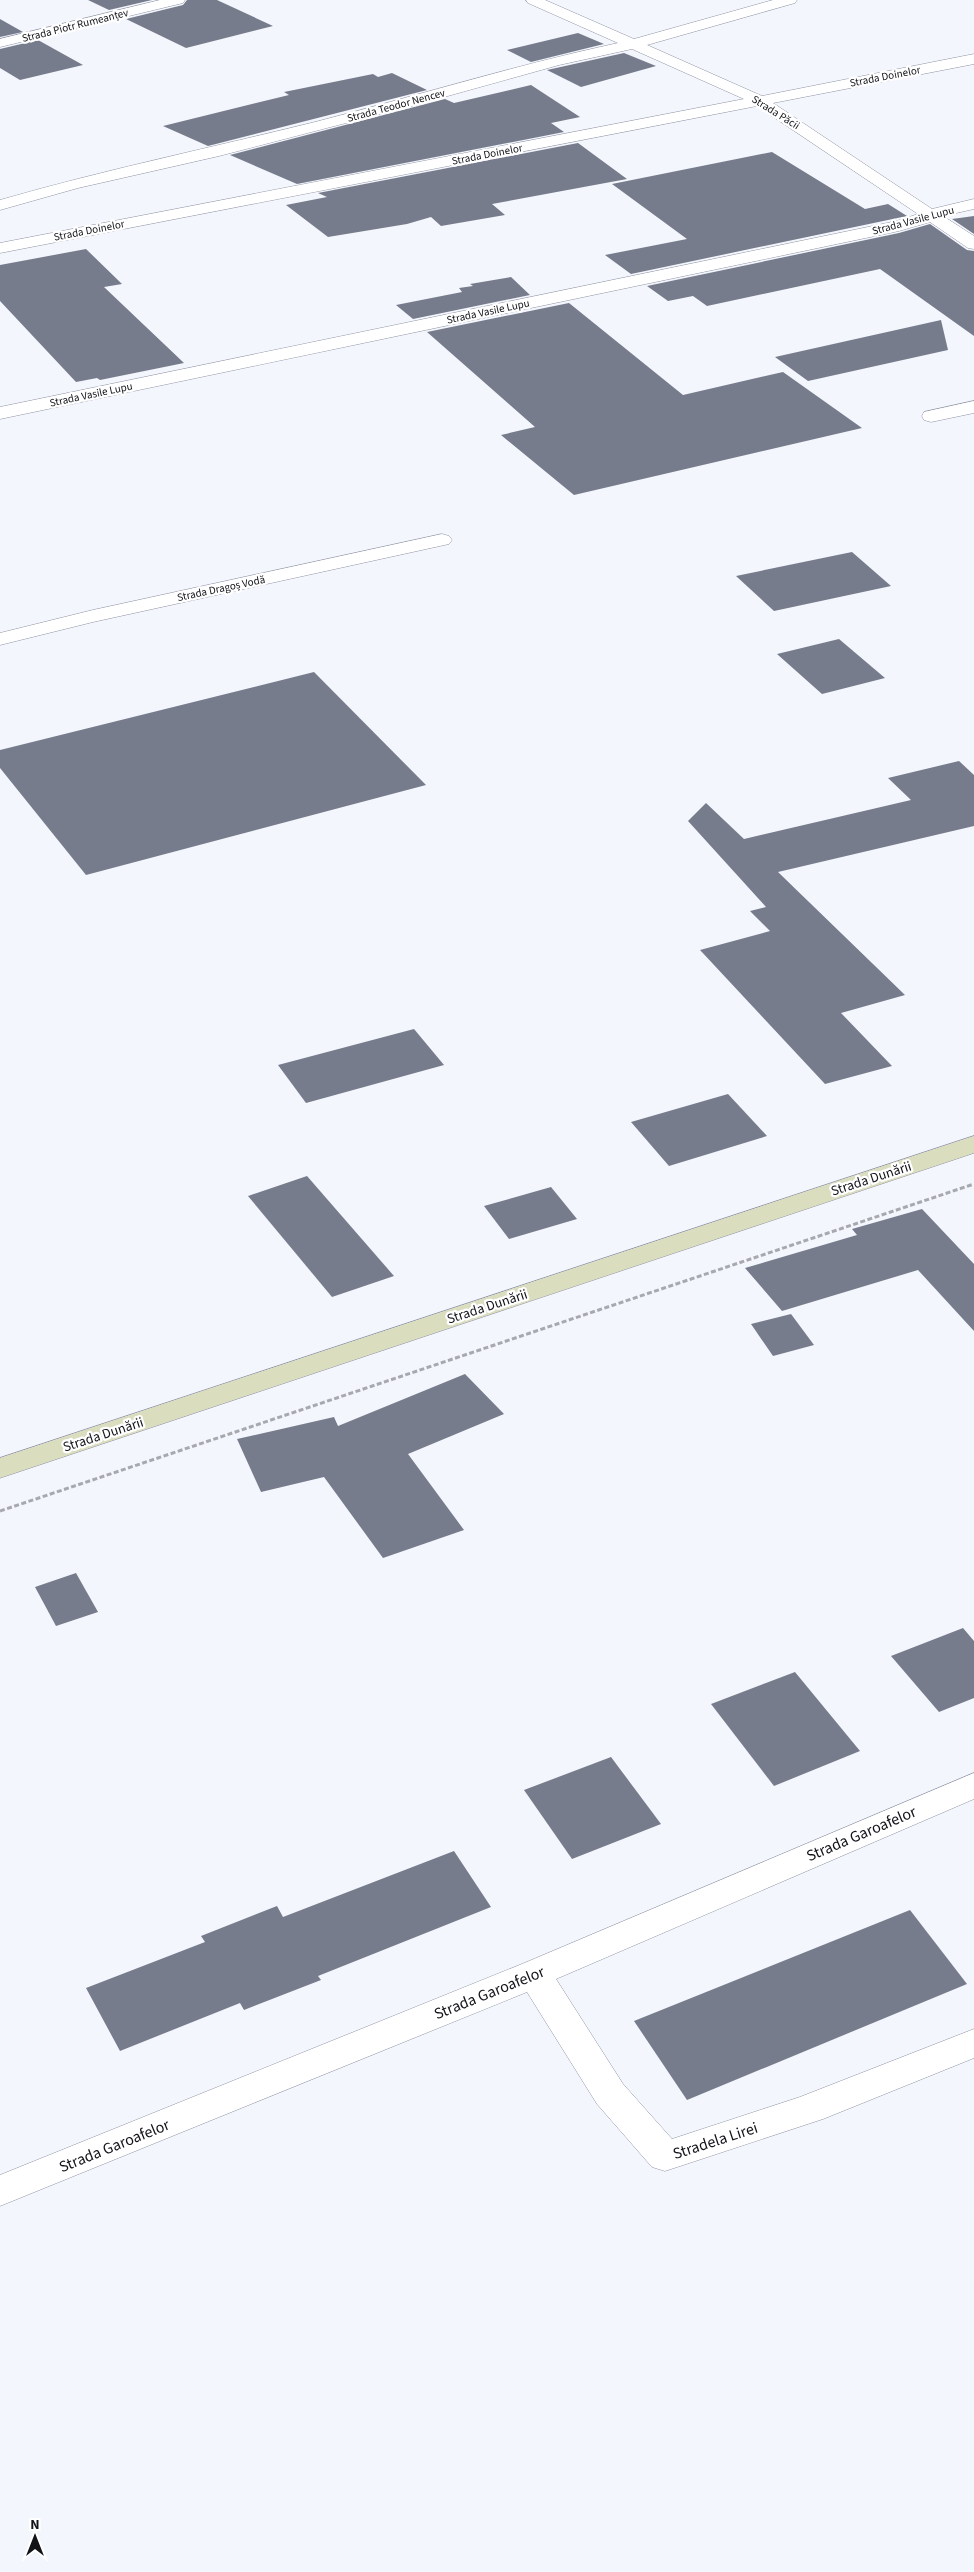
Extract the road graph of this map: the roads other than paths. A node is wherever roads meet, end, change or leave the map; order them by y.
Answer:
1 (178, 0) edge
2 (533, 0) edge
3 (790, 0) edge
4 (0, 44) edge
5 (631, 45) junction
6 (974, 59) edge
7 (759, 100) junction
8 (974, 204) edge
9 (0, 206) edge
10 (930, 214) junction
11 (974, 244) edge
12 (0, 248) edge
13 (974, 407) edge
14 (0, 413) edge
15 (931, 416) dead end
16 (442, 540) dead end
17 (0, 639) edge
18 (974, 1144) edge
19 (0, 1468) edge
20 (974, 1785) edge
21 (534, 1974) junction
22 (974, 2043) edge
23 (0, 2191) edge

1 - 4 street, Strada Piotr Rumeanțev
2 - 5 street, Strada Păcii
3 - 5 street, Strada Teodor Nencev
5 - 7 street, Strada Păcii
5 - 9 street, Strada Teodor Nencev
6 - 7 street, Strada Doinelor
7 - 10 street, Strada Păcii
7 - 12 street, Strada Doinelor
8 - 10 street, Strada Vasile Lupu
10 - 11 street, Strada Păcii
10 - 14 street, Strada Vasile Lupu
13 - 15 street
16 - 17 street, Strada Dragoș Vodă
18 - 19 main road, Strada Dunării
20 - 21 street, Strada Garoafelor
21 - 22 street, Stradela Lirei
21 - 23 street, Strada Garoafelor

